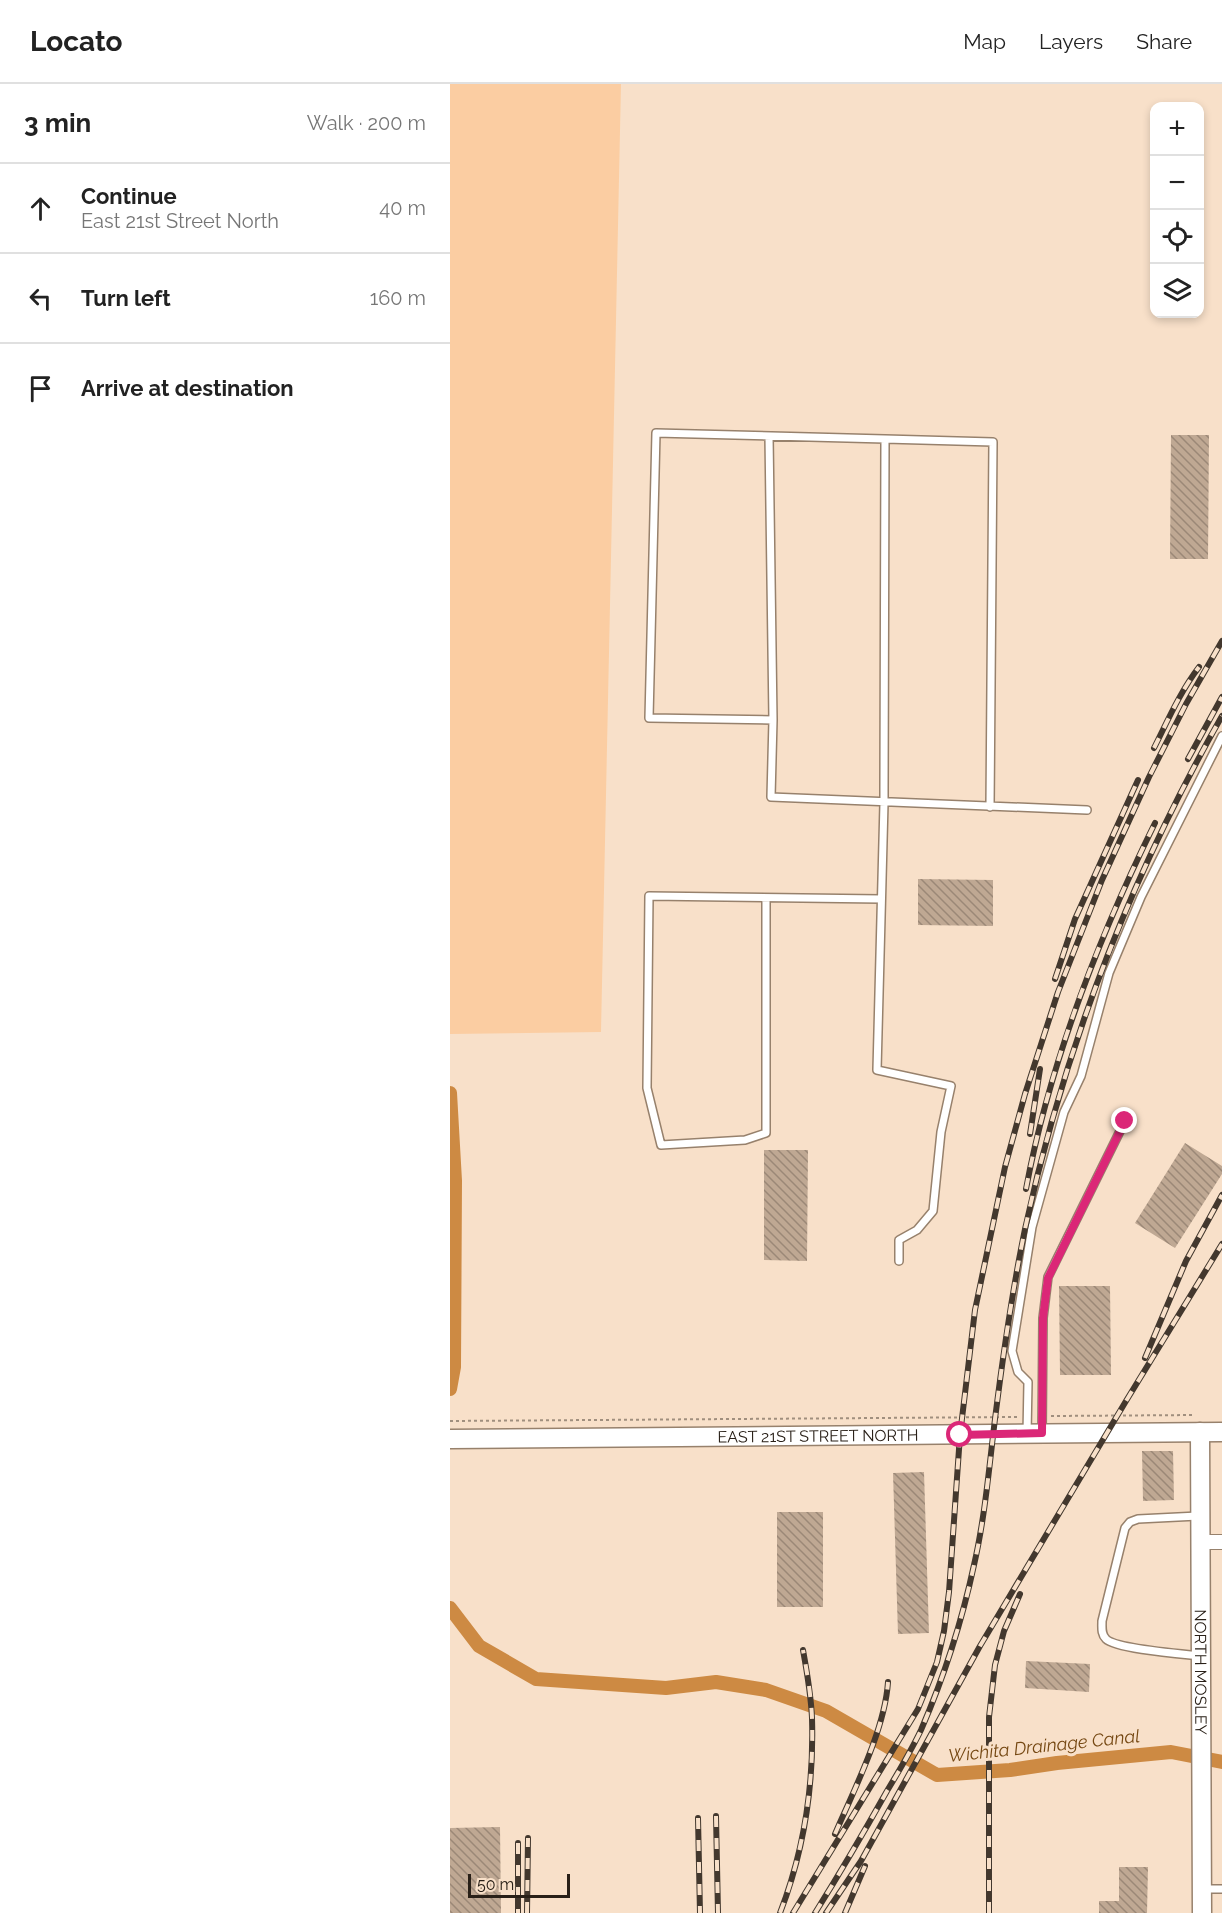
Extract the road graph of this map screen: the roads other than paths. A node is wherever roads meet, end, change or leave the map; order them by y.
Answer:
1 (769, 436) junction
2 (885, 439) junction
3 (773, 720) junction
4 (1222, 736) edge
5 (884, 803) junction
6 (990, 807) junction
7 (1087, 810) dead end
8 (766, 898) junction
9 (881, 899) junction
10 (1125, 1121) dead end
11 (899, 1261) dead end
12 (1200, 1424) junction
13 (1035, 1425) junction
14 (1222, 1432) edge
15 (450, 1439) edge
16 (1200, 1516) junction
17 (1201, 1542) junction
18 (1222, 1542) edge
19 (1202, 1656) junction
20 (1202, 1889) junction
21 (1222, 1889) edge
22 (1202, 1913) edge

1 - 2 lane
1 - 3 lane
1 - 3 lane
2 - 5 lane
2 - 6 lane
3 - 5 lane
4 - 13 lane
5 - 6 lane
5 - 9 lane
6 - 7 lane
8 - 8 lane
8 - 9 lane
9 - 11 lane
10 - 13 lane
12 - 13 main road, EAST 21ST STREET NORTH
12 - 14 main road, EAST 21ST STREET NORTH
12 - 16 main road, NORTH MOSLEY
13 - 15 main road, EAST 21ST STREET NORTH
16 - 17 main road, NORTH MOSLEY
16 - 19 lane
17 - 18 street
17 - 19 main road, NORTH MOSLEY
19 - 20 main road, NORTH MOSLEY
20 - 21 lane
20 - 22 main road, NORTH MOSLEY

